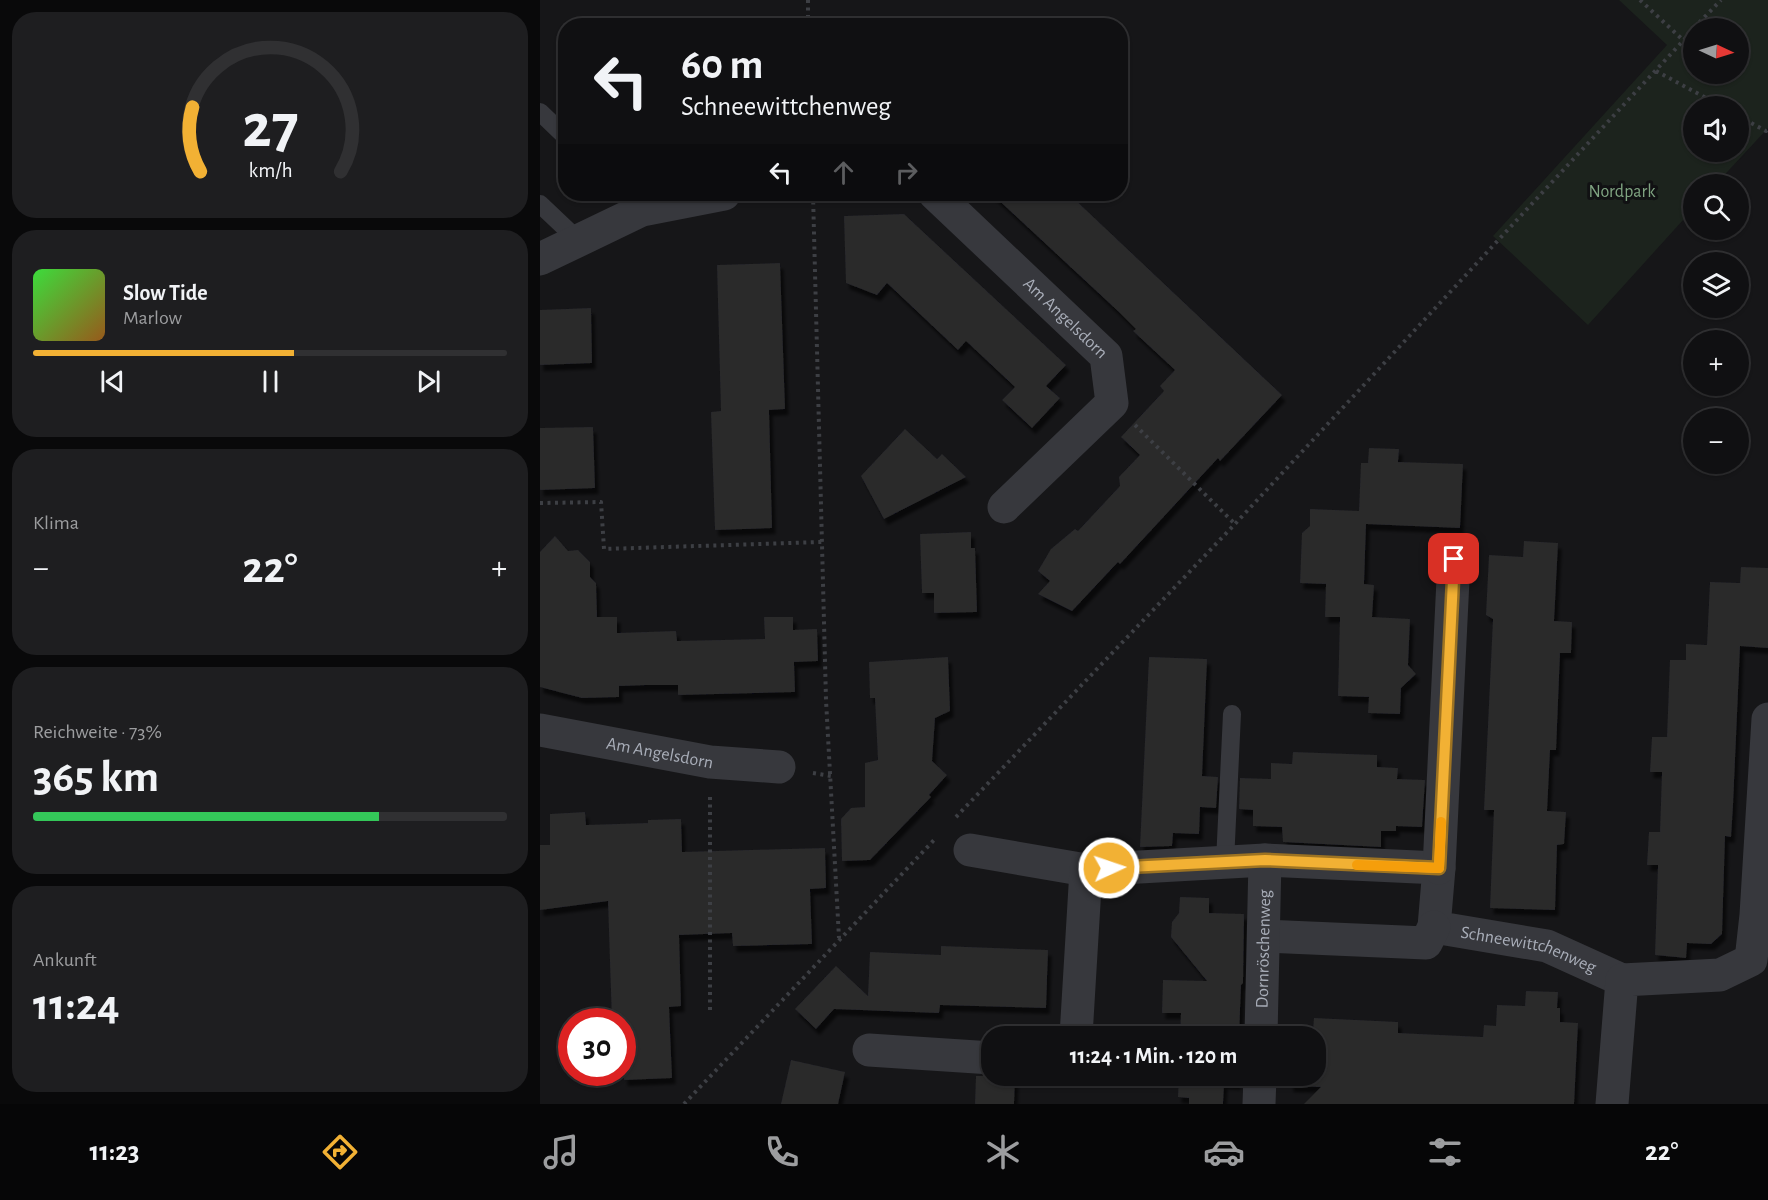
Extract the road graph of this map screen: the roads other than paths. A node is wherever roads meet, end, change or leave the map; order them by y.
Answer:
1 (540, 112) edge
2 (558, 129) edge
3 (942, 201) edge
4 (633, 202) edge
5 (540, 204) edge
6 (579, 241) junction
7 (540, 259) edge
8 (1004, 507) dead end
9 (1454, 559) dead end
10 (1232, 714) dead end
11 (1768, 719) edge
12 (540, 730) edge
13 (779, 767) dead end
14 (970, 850) dead end
15 (1265, 860) junction
16 (1225, 862) junction
17 (1439, 868) junction
18 (1086, 870) junction
19 (1434, 927) junction
20 (1265, 936) junction
21 (1622, 980) junction
22 (1077, 1026) edge
23 (1261, 1026) edge
24 (869, 1050) dead end
25 (981, 1057) edge
26 (1259, 1086) edge
27 (1258, 1104) edge
28 (1612, 1104) edge

1 - 2 lane
3 - 8 street, Am Angelsdorn
4 - 6 street
5 - 6 lane
6 - 7 street
9 - 17 street
10 - 16 lane
11 - 21 street
12 - 13 street, Am Angelsdorn
14 - 18 street
15 - 16 street
15 - 17 street
15 - 20 street, Dornröschenweg
16 - 18 street
17 - 19 street
18 - 22 street
19 - 20 street
19 - 21 street, Schneewittchenweg
20 - 23 street, Dornröschenweg
21 - 28 street
24 - 25 street
26 - 27 street

